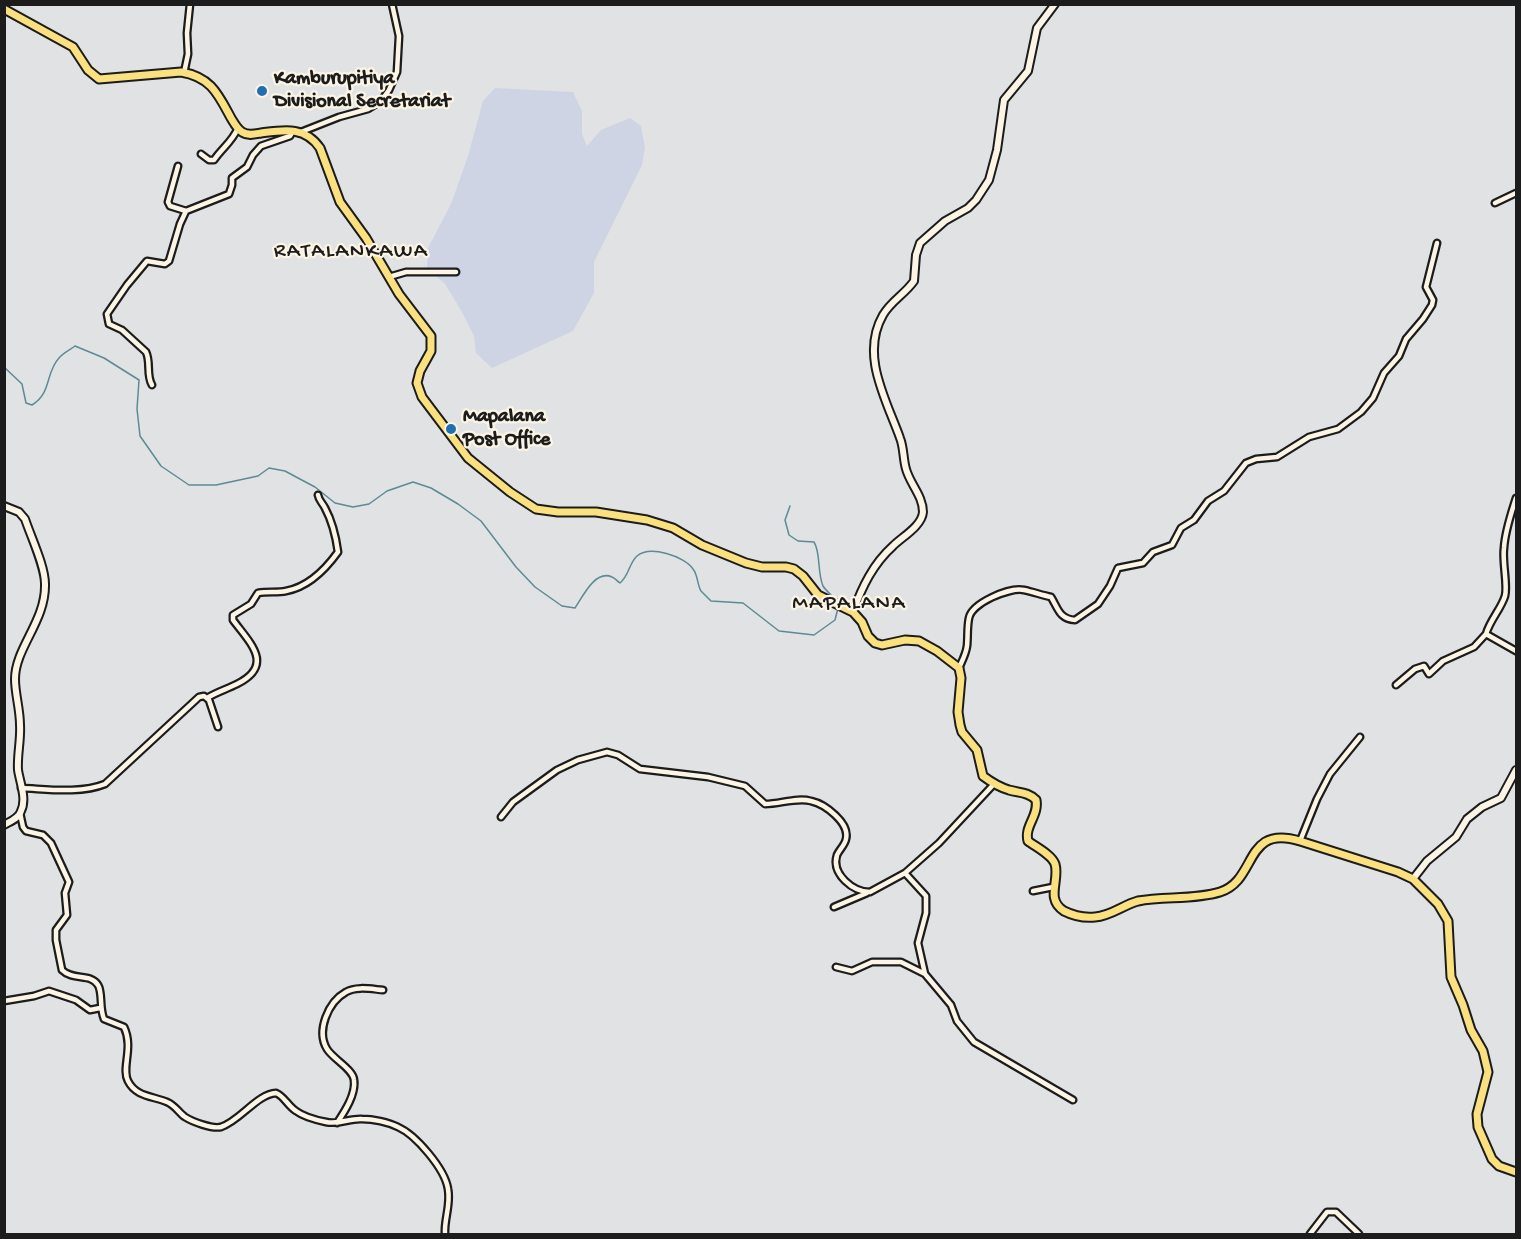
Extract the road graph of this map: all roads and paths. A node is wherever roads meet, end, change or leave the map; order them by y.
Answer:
1 (190, 4) edge
2 (392, 4) edge
3 (1055, 4) edge
4 (4, 9) edge
5 (184, 73) junction
6 (238, 128) junction
7 (291, 130) junction
8 (301, 132) junction
9 (201, 154) dead end
10 (178, 166) dead end
11 (1516, 193) edge
12 (1495, 204) dead end
13 (186, 211) junction
14 (1437, 243) dead end
15 (456, 272) dead end
16 (389, 277) junction
17 (152, 385) dead end
18 (318, 495) dead end
19 (1516, 498) edge
20 (4, 506) edge
21 (853, 612) junction
22 (1486, 633) junction
23 (1516, 651) edge
24 (959, 668) junction
25 (1396, 685) dead end
26 (207, 698) junction
27 (218, 727) dead end
28 (1360, 737) dead end
29 (1516, 770) edge
30 (994, 784) junction
31 (21, 788) junction
32 (20, 813) junction
33 (501, 817) dead end
34 (4, 825) edge
35 (1300, 841) junction
36 (905, 873) junction
37 (1413, 879) junction
38 (1053, 887) junction
39 (1033, 891) dead end
40 (870, 892) junction
41 (834, 907) dead end
42 (836, 967) dead end
43 (925, 974) junction
44 (382, 990) dead end
45 (4, 1001) edge
46 (100, 1008) junction
47 (1073, 1100) dead end
48 (337, 1123) junction
49 (1516, 1172) edge
50 (444, 1234) edge
51 (1310, 1234) edge
52 (1359, 1234) edge

1 - 5 street
2 - 8 street
3 - 21 main road
4 - 5 main road
5 - 6 main road
6 - 7 main road
6 - 9 street
7 - 8 main road
7 - 13 street
8 - 16 main road
10 - 13 street
11 - 12 street
13 - 17 street
14 - 24 street
15 - 16 street
16 - 21 main road
18 - 26 street
19 - 22 street
20 - 31 main road
21 - 24 main road
22 - 23 street
22 - 25 street
24 - 30 main road
26 - 27 street
26 - 31 street
28 - 35 street
29 - 37 main road
30 - 36 street
30 - 38 main road
31 - 32 main road
32 - 34 main road
32 - 46 street
33 - 40 street
35 - 37 main road
35 - 38 main road
36 - 40 street
36 - 43 street
37 - 49 main road
38 - 39 street
40 - 41 street
42 - 43 street
43 - 47 street
44 - 48 street
45 - 46 street
46 - 48 street
48 - 50 street
51 - 52 street

